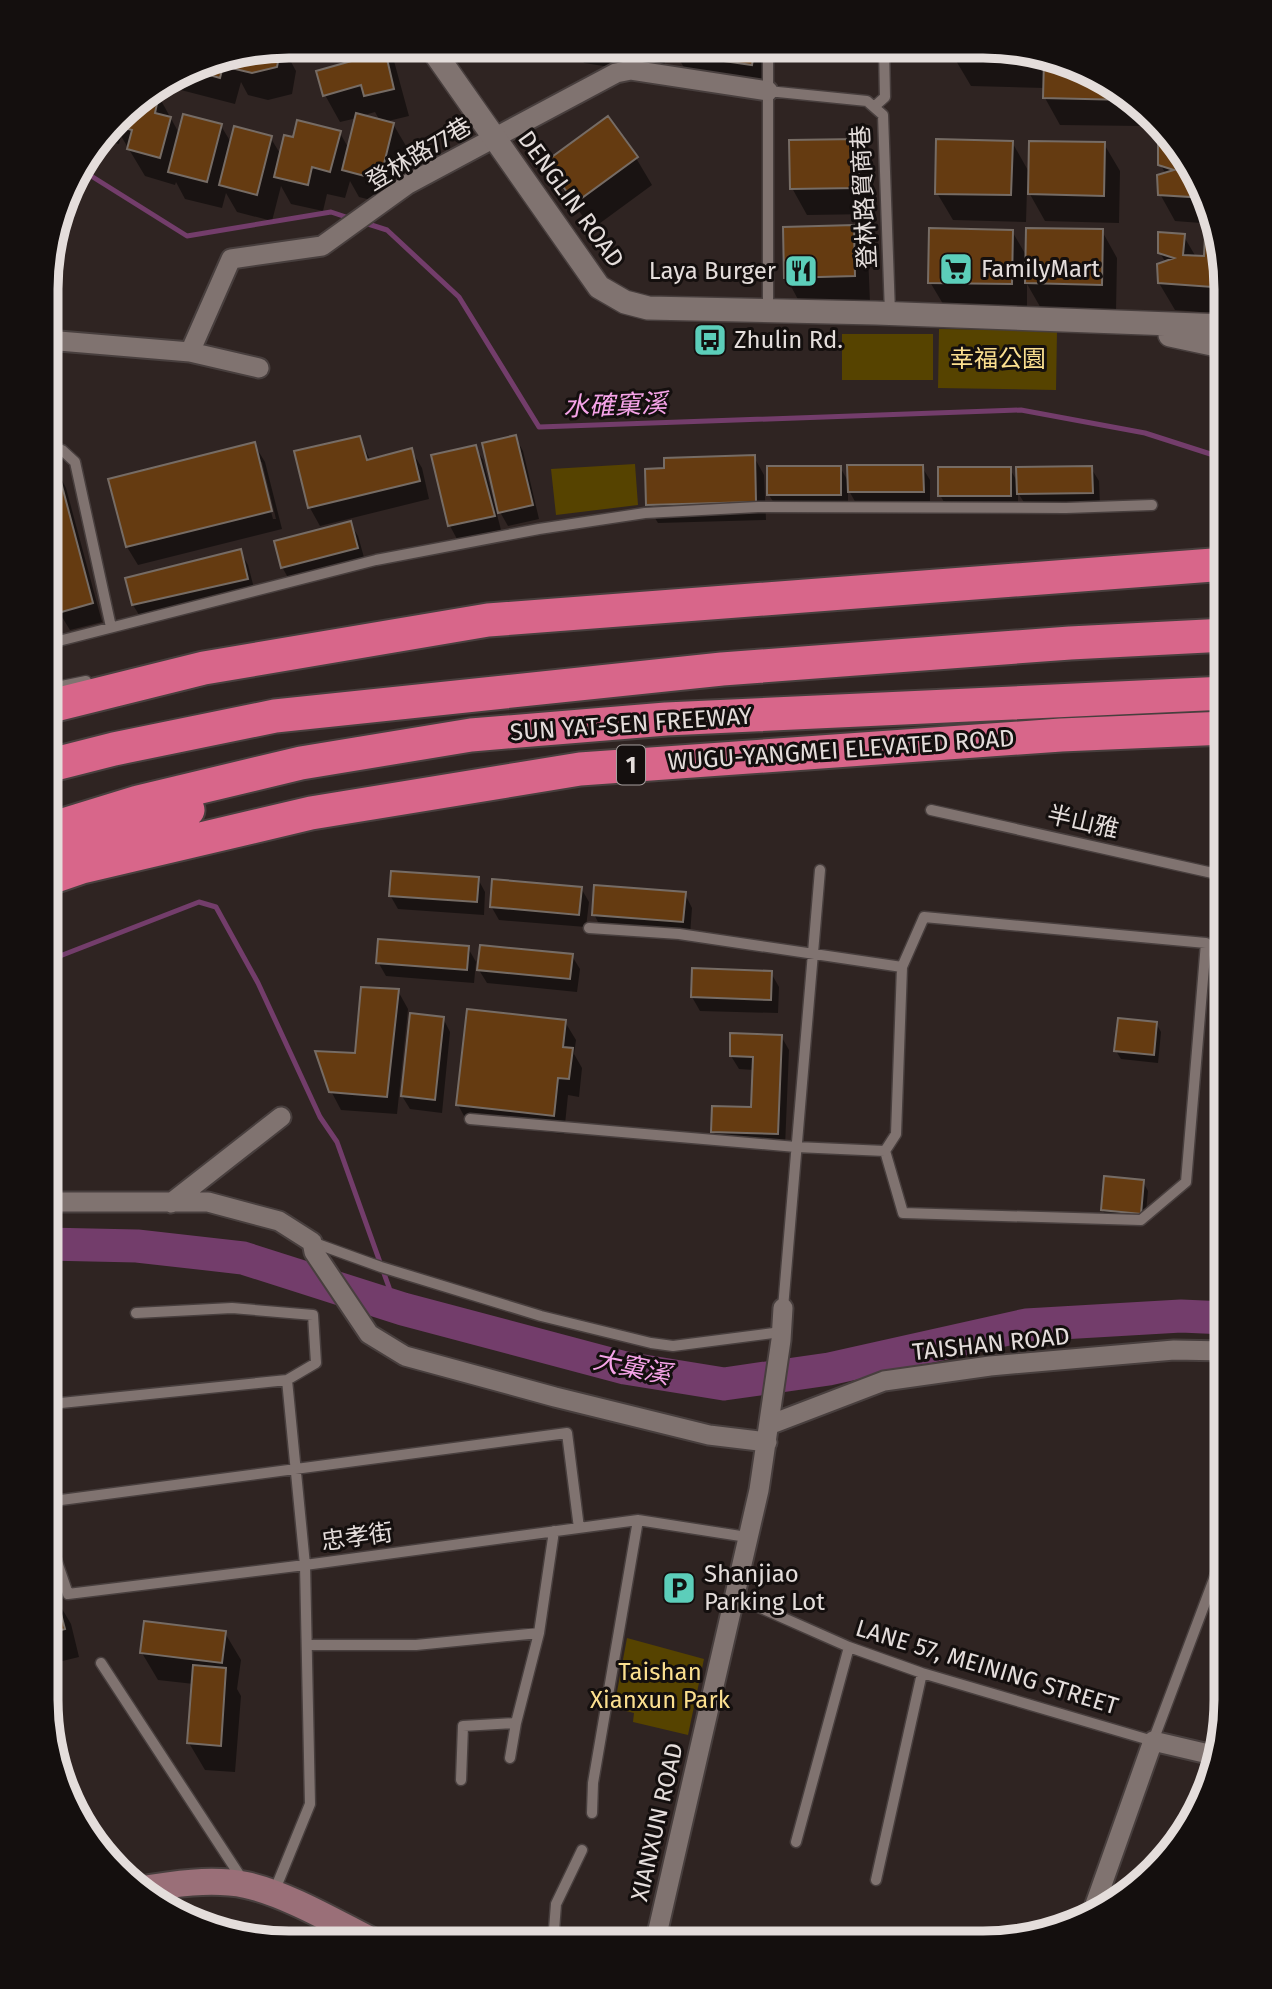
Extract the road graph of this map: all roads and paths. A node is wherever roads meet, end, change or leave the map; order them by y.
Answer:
1 (438, 58) edge
2 (768, 58) edge
3 (884, 58) edge
4 (768, 91) junction
5 (875, 106) junction
6 (494, 138) junction
7 (768, 310) junction
8 (890, 313) junction
9 (1091, 320) junction
10 (1214, 325) edge
11 (58, 341) edge
12 (1214, 345) edge
13 (190, 352) junction
14 (259, 368) dead end
15 (58, 449) edge
16 (1152, 505) dead end
17 (1214, 560) edge
18 (1214, 560) edge
19 (1214, 620) edge
20 (111, 627) junction
21 (368, 629) dead end
22 (1214, 636) edge
23 (58, 641) edge
24 (1070, 643) junction
25 (209, 656) dead end
26 (196, 658) dead end
27 (101, 678) dead end
28 (58, 687) edge
29 (1214, 694) edge
30 (58, 704) edge
31 (1214, 712) edge
32 (275, 716) junction
33 (1214, 729) edge
34 (471, 735) junction
35 (58, 746) edge
36 (58, 763) edge
37 (275, 785) junction
38 (931, 810) dead end
39 (58, 827) edge
40 (58, 860) edge
41 (820, 870) dead end
42 (1214, 873) edge
43 (58, 875) edge
44 (589, 928) dead end
45 (813, 954) junction
46 (902, 967) junction
47 (281, 1117) dead end
48 (470, 1119) dead end
49 (796, 1147) junction
50 (886, 1151) junction
51 (58, 1202) edge
52 (171, 1203) junction
53 (313, 1247) junction
54 (783, 1308) joint
55 (136, 1313) dead end
56 (781, 1336) junction
57 (1214, 1351) edge
58 (287, 1380) junction
59 (58, 1403) edge
60 (768, 1434) junction
61 (297, 1468) junction
62 (58, 1500) edge
63 (638, 1520) junction
64 (579, 1528) junction
65 (554, 1531) junction
66 (747, 1537) junction
67 (58, 1565) edge
68 (305, 1565) junction
69 (1214, 1579) edge
70 (733, 1596) junction
71 (539, 1633) junction
72 (307, 1645) junction
73 (849, 1647) junction
74 (101, 1663) dead end
75 (922, 1673) junction
76 (516, 1723) junction
77 (1153, 1741) junction
78 (1208, 1754) edge
79 (510, 1758) dead end
80 (461, 1780) dead end
81 (592, 1813) dead end
82 (796, 1842) dead end
83 (582, 1850) dead end
84 (876, 1880) dead end
85 (246, 1885) junction
86 (154, 1887) edge
87 (273, 1894) junction
88 (1096, 1901) edge
89 (351, 1931) edge
90 (555, 1931) edge
91 (657, 1931) edge

1 - 6 street, DENGLIN ROAD
2 - 4 lane
3 - 5 lane
4 - 5 lane, 登林路貿商巷
4 - 6 street, 登林路77巷
4 - 7 lane
5 - 8 lane, 登林路貿商巷
6 - 7 street, DENGLIN ROAD
6 - 13 street, 登林路77巷
7 - 8 street, DENGLIN ROAD
8 - 9 street, DENGLIN ROAD
9 - 10 street, DENGLIN ROAD
9 - 12 street, DENGLIN ROAD
11 - 13 street
13 - 14 street
15 - 20 lane
16 - 20 lane
17 - 21 lane
18 - 30 highway
19 - 24 highway
20 - 23 lane
22 - 24 highway, SUN YAT-SEN FREEWAY
24 - 32 highway, SUN YAT-SEN FREEWAY
25 - 26 lane
27 - 28 lane
29 - 34 highway, SUN YAT-SEN FREEWAY / 1
31 - 37 highway
32 - 35 highway
32 - 36 highway, SUN YAT-SEN FREEWAY
33 - 43 highway, WUGU-YANGMEI ELEVATED ROAD / 1
34 - 37 highway
34 - 39 highway, SUN YAT-SEN FREEWAY / 1
37 - 40 highway
38 - 42 lane, 半山雅
41 - 45 lane
44 - 45 lane
45 - 46 lane
45 - 49 lane
46 - 50 lane
46 - 50 lane
47 - 52 street
48 - 49 lane
49 - 50 lane
49 - 54 lane
51 - 52 street
52 - 53 street
53 - 56 lane
53 - 60 street, TAISHAN ROAD
54 - 56 street
55 - 58 lane
56 - 60 street, XIANXUN ROAD
57 - 60 street, TAISHAN ROAD
58 - 59 lane
58 - 61 lane
60 - 66 street, XIANXUN ROAD
61 - 62 lane
61 - 64 lane
61 - 68 lane
63 - 64 lane, 忠孝街
63 - 66 lane, 忠孝街
63 - 81 lane
64 - 65 lane, 忠孝街
65 - 68 lane, 忠孝街
65 - 71 lane
66 - 70 street, XIANXUN ROAD
67 - 68 lane
68 - 72 lane, 忠孝街
69 - 77 lane
70 - 73 lane, LANE 57, MEINING STREET
70 - 91 street, XIANXUN ROAD
71 - 72 lane
71 - 76 lane
72 - 87 lane, 忠孝街
73 - 75 lane, LANE 57, MEINING STREET
73 - 82 lane
74 - 85 lane
75 - 77 lane, LANE 57, MEINING STREET
75 - 84 lane
76 - 79 lane
76 - 80 lane
77 - 78 street
77 - 88 street
83 - 90 lane
85 - 86 main road
85 - 87 main road
87 - 89 main road

